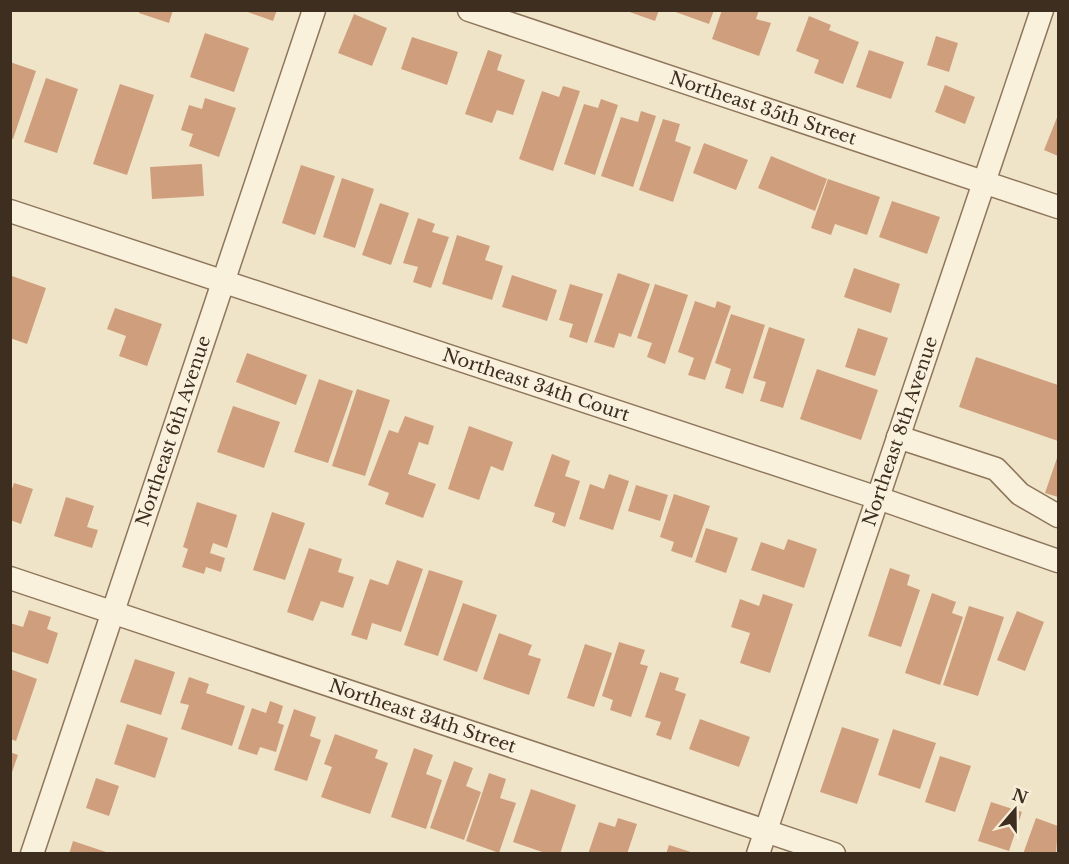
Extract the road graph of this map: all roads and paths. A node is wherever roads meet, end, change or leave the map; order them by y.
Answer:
1 (314, 10) edge
2 (469, 10) edge
3 (1041, 10) edge
4 (984, 183) junction
5 (1059, 207) edge
6 (10, 211) edge
7 (224, 281) junction
8 (898, 437) junction
9 (878, 498) junction
10 (1059, 516) edge
11 (1059, 561) edge
12 (10, 578) edge
13 (113, 613) junction
14 (766, 832) junction
15 (32, 854) edge
16 (759, 854) edge
17 (834, 854) edge

1 - 7 street, Northeast 6th Avenue
2 - 4 street, Northeast 35th Street
3 - 4 street, Northeast 8th Avenue
4 - 5 street, Northeast 35th Street
4 - 8 street, Northeast 8th Avenue
6 - 7 street, Northeast 34th Court
7 - 9 street, Northeast 34th Court
7 - 13 street, Northeast 6th Avenue
8 - 9 street, Northeast 8th Avenue
8 - 10 street
9 - 11 street, Northeast 34th Court
9 - 14 street, Northeast 8th Avenue
12 - 13 street, Northeast 34th Street
13 - 14 street, Northeast 34th Street
13 - 15 street, Northeast 6th Avenue
14 - 16 street, Northeast 8th Avenue
14 - 17 street, Northeast 34th Street

